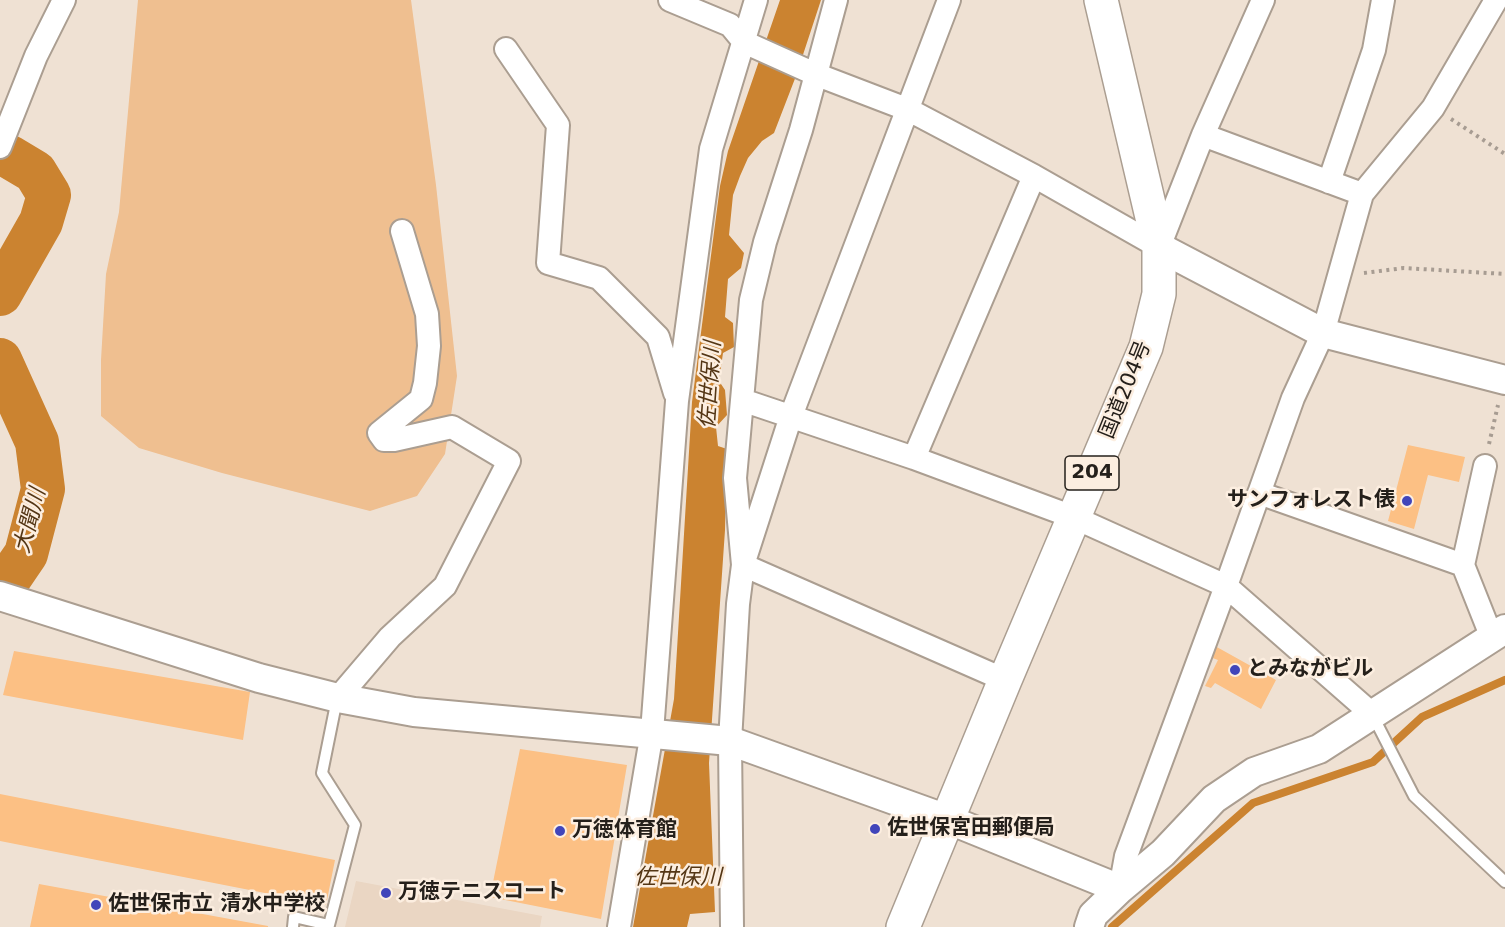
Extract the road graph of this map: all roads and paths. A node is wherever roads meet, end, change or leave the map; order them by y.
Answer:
1 (64, 0) edge
2 (670, 0) edge
3 (756, 0) edge
4 (836, 0) edge
5 (949, 0) edge
6 (1101, 0) edge
7 (1263, 0) edge
8 (1383, 0) edge
9 (1496, 0) edge
10 (744, 42) junction
11 (506, 49) dead end
12 (815, 74) junction
13 (1433, 108) junction
14 (909, 110) junction
15 (1203, 135) junction
16 (0, 147) edge
17 (1505, 154) edge
18 (1034, 176) junction
19 (1329, 182) junction
20 (1362, 194) junction
21 (402, 231) dead end
22 (1159, 247) junction
23 (1505, 274) edge
24 (1339, 276) junction
25 (1323, 333) junction
26 (1504, 380) edge
27 (677, 400) junction
28 (742, 400) junction
29 (791, 416) junction
30 (914, 458) junction
31 (1485, 466) joint
32 (1259, 493) junction
33 (1073, 517) junction
34 (743, 565) junction
35 (1463, 565) junction
36 (1226, 586) junction
37 (0, 596) edge
38 (1498, 634) edge
39 (1005, 680) junction
40 (338, 698) junction
41 (1377, 723) junction
42 (658, 733) junction
43 (719, 740) junction
44 (947, 819) junction
45 (1505, 882) edge
46 (1120, 889) junction
47 (726, 922) edge
48 (292, 927) edge
49 (619, 927) edge
50 (903, 927) edge
51 (1089, 927) edge

1 - 16 street
2 - 10 street
3 - 10 street
4 - 12 street
5 - 14 street
6 - 22 highway, 国道204号 / 204
7 - 15 street
8 - 19 street
9 - 13 street
10 - 12 street
10 - 27 street
11 - 27 street
12 - 14 street
12 - 28 street
13 - 17 path
13 - 20 street
14 - 18 street
14 - 29 street
15 - 19 street
15 - 22 street
18 - 22 street
18 - 30 street
19 - 20 street
20 - 24 street
21 - 40 street
22 - 25 street
22 - 33 highway, 国道204号 / 204
23 - 24 path
24 - 25 street
25 - 26 street
25 - 32 street
26 - 31 path
27 - 42 street
28 - 29 street
28 - 34 street
29 - 30 street
29 - 34 street
30 - 33 street
31 - 35 street
32 - 35 street
32 - 36 street
33 - 36 street
33 - 39 highway, 国道204号 / 204
34 - 39 street
34 - 43 street
35 - 38 street
36 - 41 street
36 - 46 street
37 - 40 street
38 - 41 street
39 - 44 highway, 国道204号 / 204
40 - 42 street
40 - 48 lane
41 - 45 lane
41 - 46 street
42 - 43 street
42 - 49 street
43 - 44 street
43 - 47 street
44 - 46 street
44 - 50 highway, 国道204号 / 204
46 - 51 street

